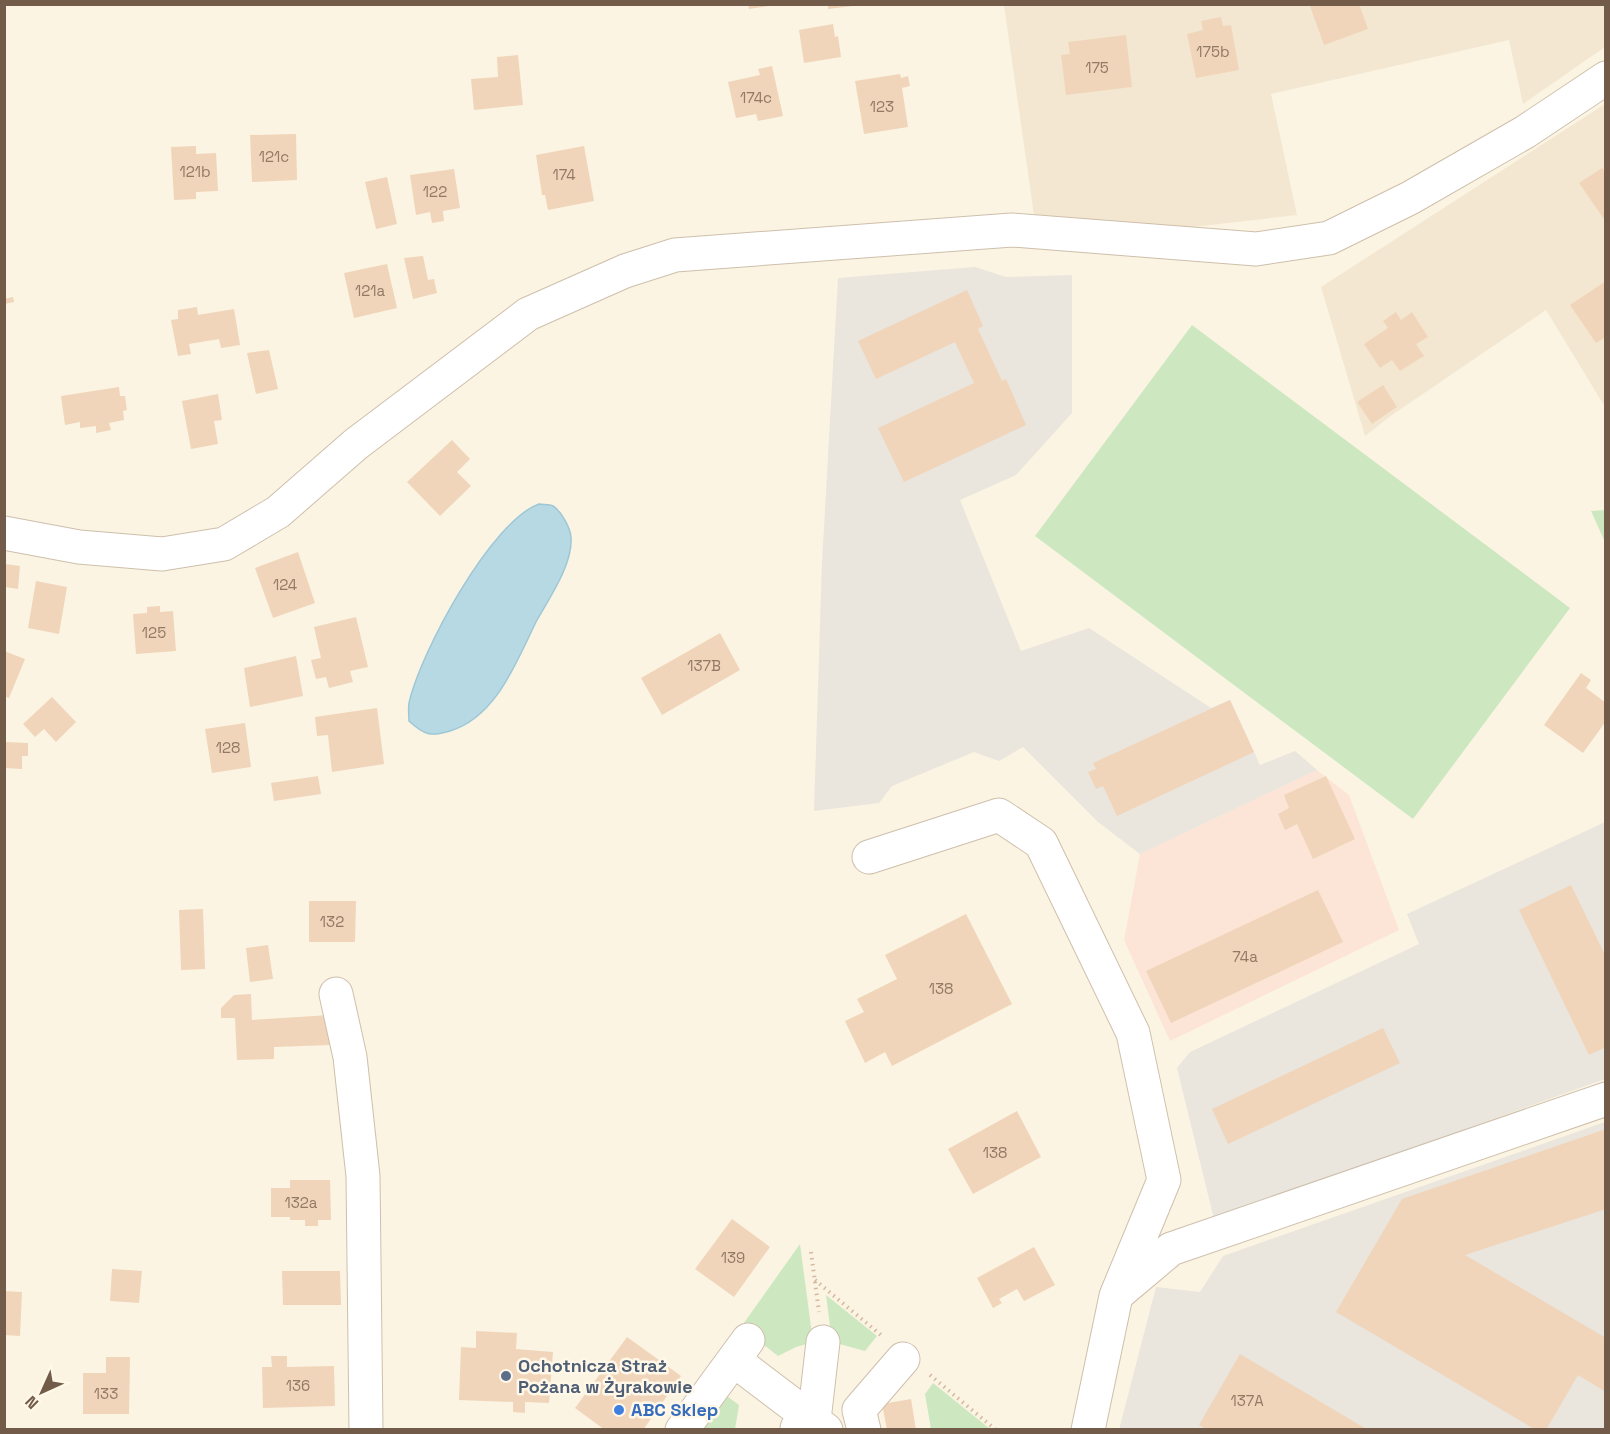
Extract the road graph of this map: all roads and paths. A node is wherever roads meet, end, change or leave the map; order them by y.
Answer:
1 (1605, 78) edge
2 (4, 533) edge
3 (869, 857) dead end
4 (336, 994) dead end
5 (1605, 1099) edge
6 (811, 1252) dead end
7 (1116, 1296) junction
8 (823, 1342) joint
9 (903, 1359) dead end
10 (811, 1426) edge
11 (366, 1430) edge
12 (682, 1430) edge
13 (864, 1430) edge
14 (1088, 1430) edge

1 - 2 street
3 - 7 street
4 - 11 street
5 - 7 street
6 - 8 path
7 - 14 street
8 - 10 street
9 - 13 street
10 - 12 street

